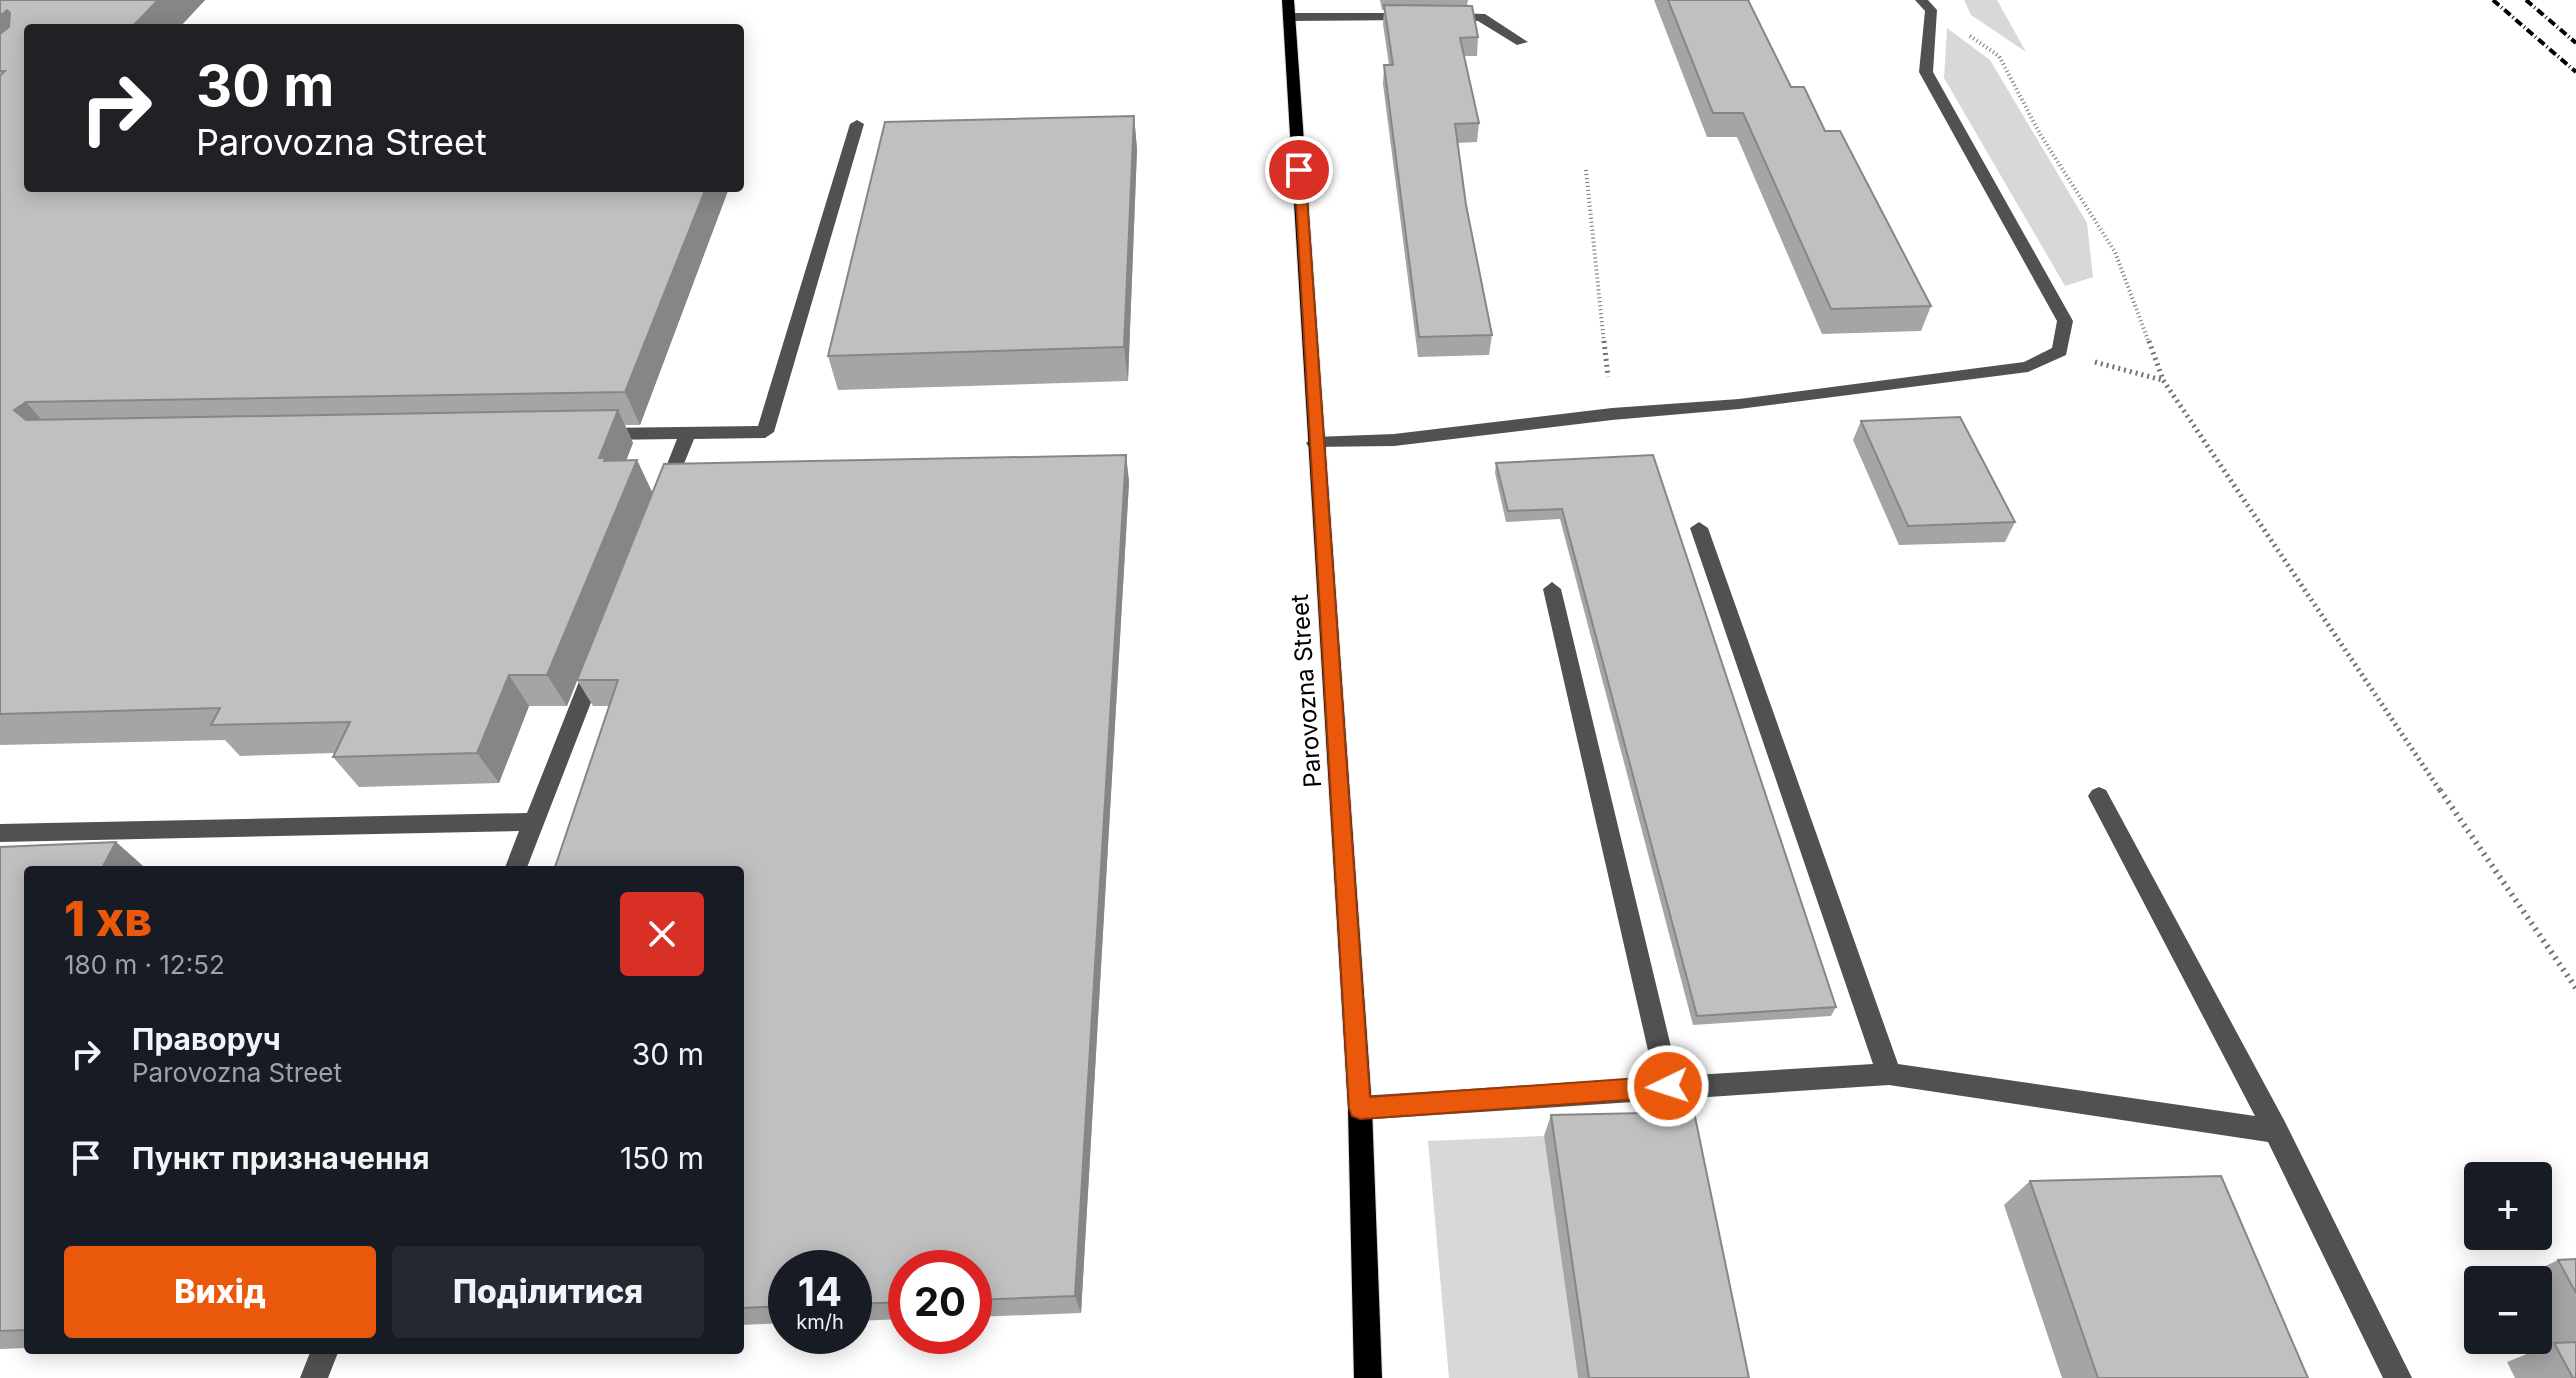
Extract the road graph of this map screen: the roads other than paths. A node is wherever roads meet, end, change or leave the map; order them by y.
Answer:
1 (1926, 5) edge
2 (1289, 9) edge
3 (1423, 17) edge
4 (1437, 17) edge
5 (1522, 42) dead end
6 (857, 124) dead end
7 (688, 432) junction
8 (577, 434) edge
9 (1315, 443) junction
10 (660, 505) edge
11 (1699, 528) dead end
12 (1552, 589) dead end
13 (602, 649) edge
14 (2099, 796) dead end
15 (534, 822) junction
16 (0, 833) edge
17 (517, 866) edge
18 (1889, 1074) junction
19 (1668, 1086) junction
20 (1360, 1108) junction
21 (2276, 1131) junction
22 (323, 1354) edge
23 (314, 1378) edge
24 (1368, 1378) edge
25 (2398, 1378) edge

1 - 9 street
2 - 3 street
2 - 9 main road, Parovozna Street
4 - 5 street
6 - 7 street
7 - 8 street
7 - 10 street
9 - 20 main road, Parovozna Street
11 - 18 street
12 - 19 street
13 - 15 street
14 - 21 street
15 - 16 street
15 - 17 street
18 - 19 street
18 - 21 street
19 - 20 street
20 - 24 main road, Parovozna Street
21 - 25 street
22 - 23 street

